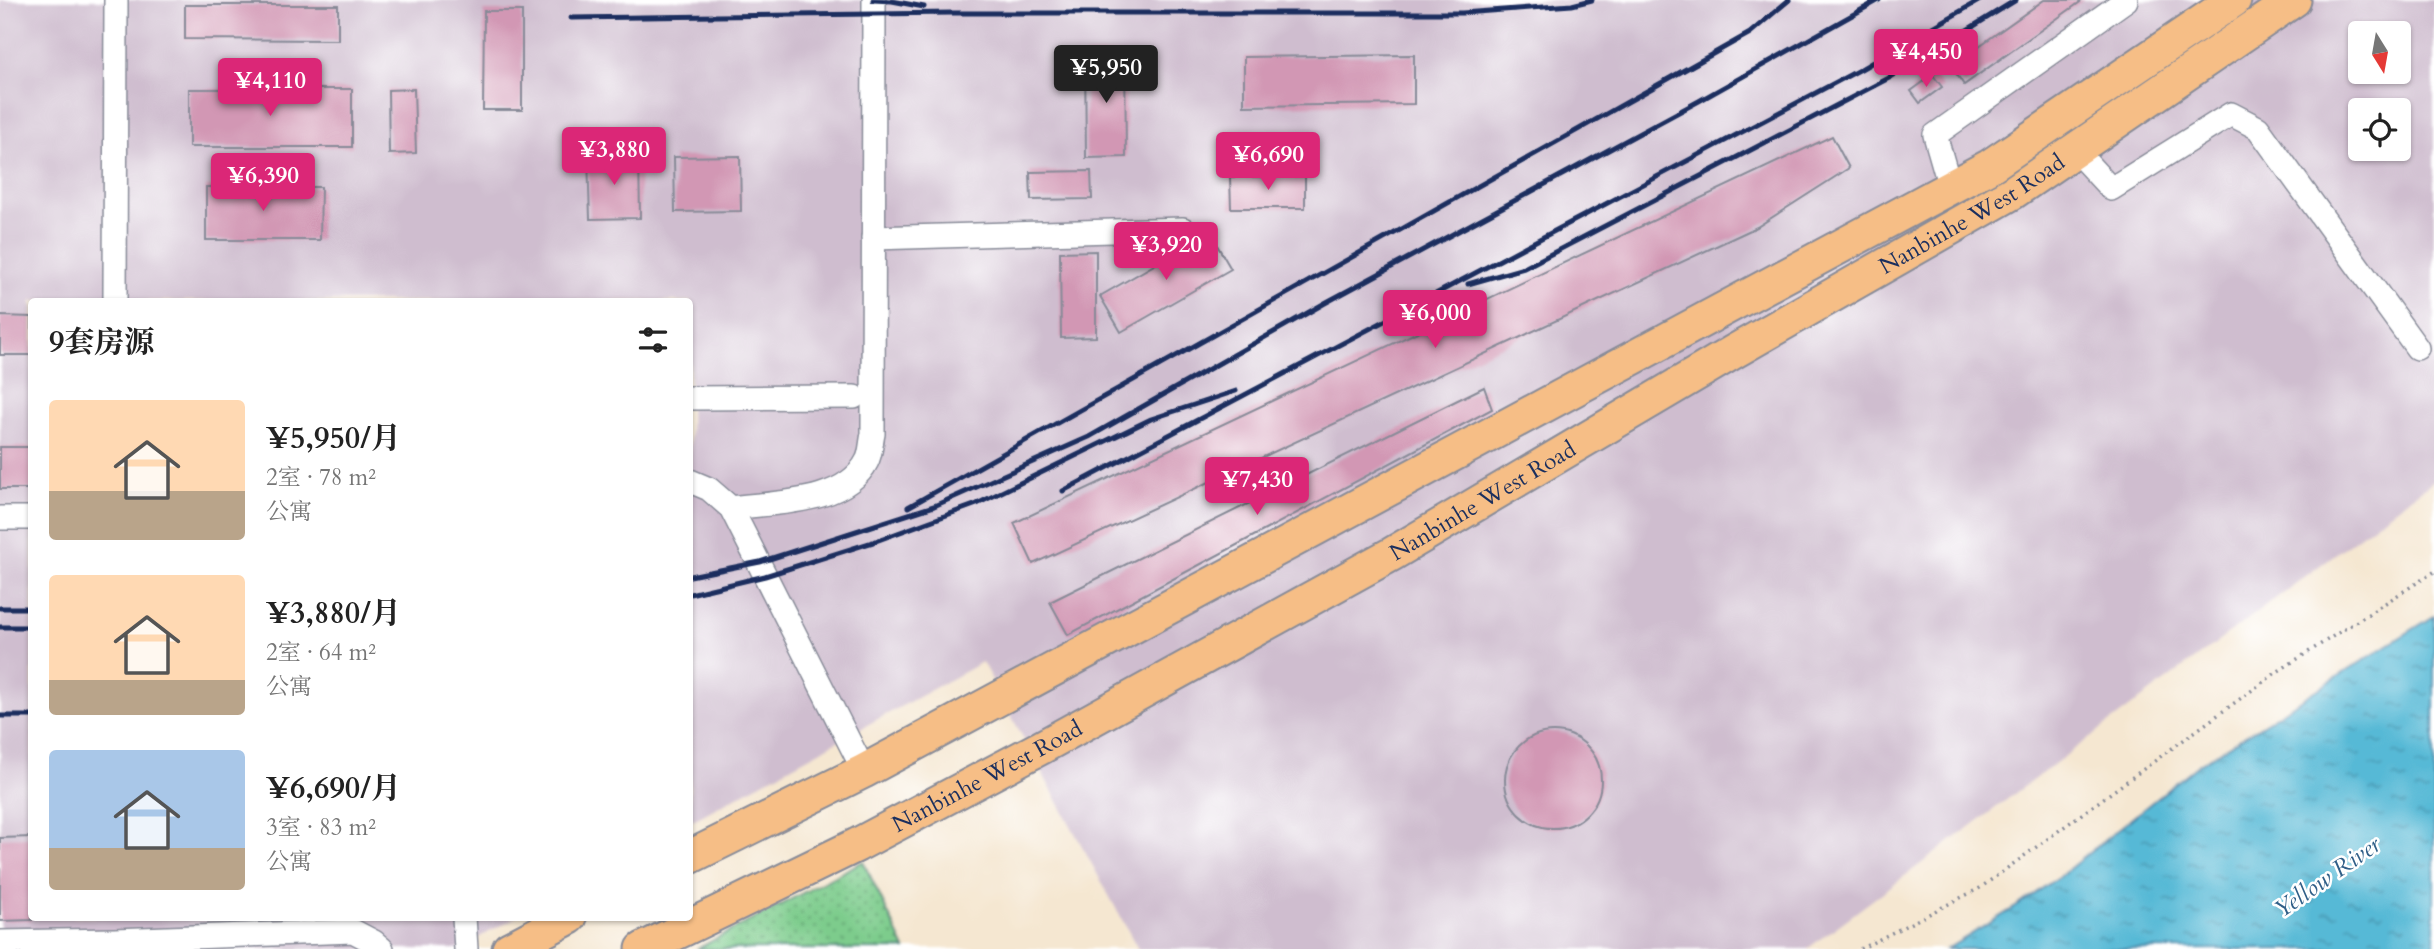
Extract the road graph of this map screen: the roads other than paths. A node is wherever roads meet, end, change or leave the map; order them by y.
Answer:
1 (116, 0) edge
2 (874, 0) edge
3 (2126, 0) edge
4 (2234, 0) edge
5 (2294, 0) edge
6 (2075, 150) junction
7 (1990, 166) junction
8 (1950, 187) junction
9 (2012, 193) junction
10 (1183, 229) dead end
11 (873, 238) junction
12 (115, 298) edge
13 (2417, 348) dead end
14 (854, 397) dead end
15 (693, 398) edge
16 (693, 482) edge
17 (731, 508) junction
18 (0, 518) edge
19 (28, 518) edge
20 (864, 771) junction
21 (693, 856) edge
22 (464, 921) edge
23 (562, 921) edge
24 (0, 942) edge
25 (115, 945) edge
26 (382, 949) edge
27 (466, 949) edge
28 (509, 949) edge
29 (643, 949) edge

1 - 12 street
2 - 11 street
3 - 8 street
4 - 7 highway, Nanbinhe West Road
5 - 6 highway, Nanbinhe West Road
6 - 9 highway, Nanbinhe West Road
6 - 13 street
7 - 8 highway, Nanbinhe West Road
7 - 9 street
8 - 20 highway, Nanbinhe West Road
9 - 29 highway, Nanbinhe West Road
10 - 11 street
11 - 17 street
14 - 15 street
16 - 17 street
17 - 20 street
18 - 19 street
20 - 21 highway, Nanbinhe West Road
22 - 27 street
23 - 28 highway
24 - 25 street
25 - 26 street

